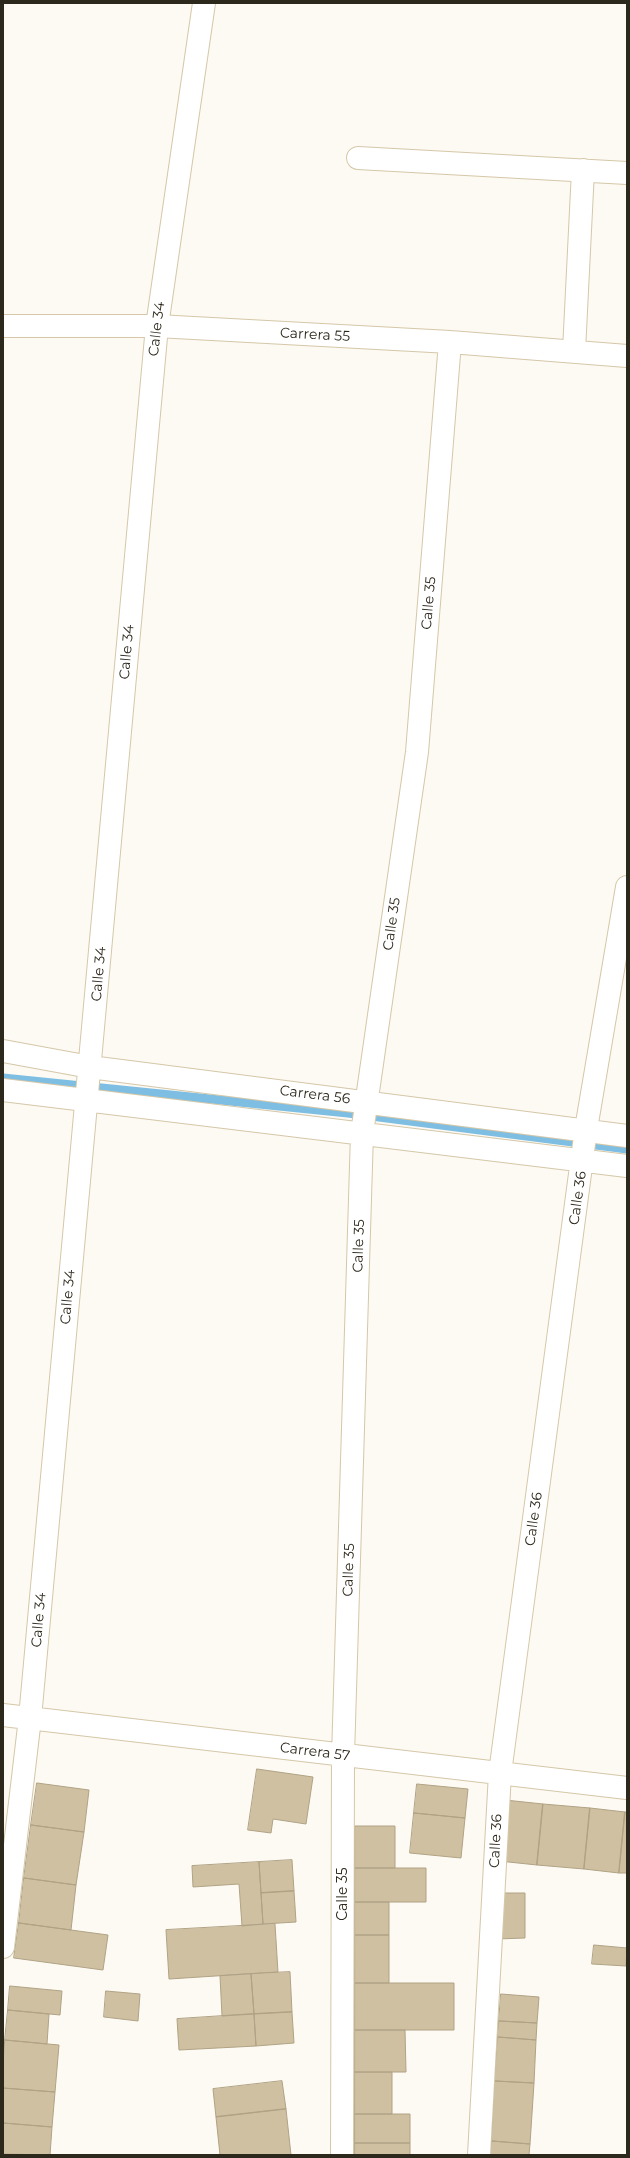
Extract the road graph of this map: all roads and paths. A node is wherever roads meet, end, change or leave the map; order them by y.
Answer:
1 (204, 3) edge
2 (358, 158) dead end
3 (582, 170) junction
4 (627, 172) edge
5 (3, 326) edge
6 (156, 326) junction
7 (450, 342) junction
8 (574, 352) junction
9 (627, 356) edge
10 (627, 889) edge
11 (3, 1051) edge
12 (90, 1068) junction
13 (3, 1090) edge
14 (86, 1100) junction
15 (365, 1104) junction
16 (362, 1131) junction
17 (586, 1131) junction
18 (627, 1136) edge
19 (583, 1158) junction
20 (627, 1166) edge
21 (3, 1715) edge
22 (30, 1718) junction
23 (343, 1756) junction
24 (500, 1773) junction
25 (627, 1788) edge
26 (3, 1947) edge
27 (342, 2155) edge
28 (479, 2155) edge

1 - 6 street, Calle 34
2 - 3 street
3 - 4 street
3 - 8 street
5 - 6 street, Carrera 55
6 - 7 street, Carrera 55
6 - 12 street, Calle 34
7 - 8 street, Carrera 55
7 - 15 street, Calle 35
8 - 9 street, Carrera 55
10 - 17 street, Calle 36
11 - 12 street, Carrera 56
12 - 14 street, Calle 34
12 - 15 street, Carrera 56
13 - 14 street
14 - 16 street
14 - 22 street, Calle 34
15 - 16 street, Calle 35
15 - 17 street, Carrera 56
16 - 19 street
16 - 23 street, Calle 35
17 - 18 street, Carrera 56
17 - 19 street, Calle 36
19 - 20 street
19 - 24 street, Calle 36
21 - 22 street, Carrera 57
22 - 23 street, Carrera 57
22 - 26 street, Calle 34
23 - 24 street, Carrera 57
23 - 27 street, Calle 35
24 - 25 street, Carrera 57
24 - 28 street, Calle 36

